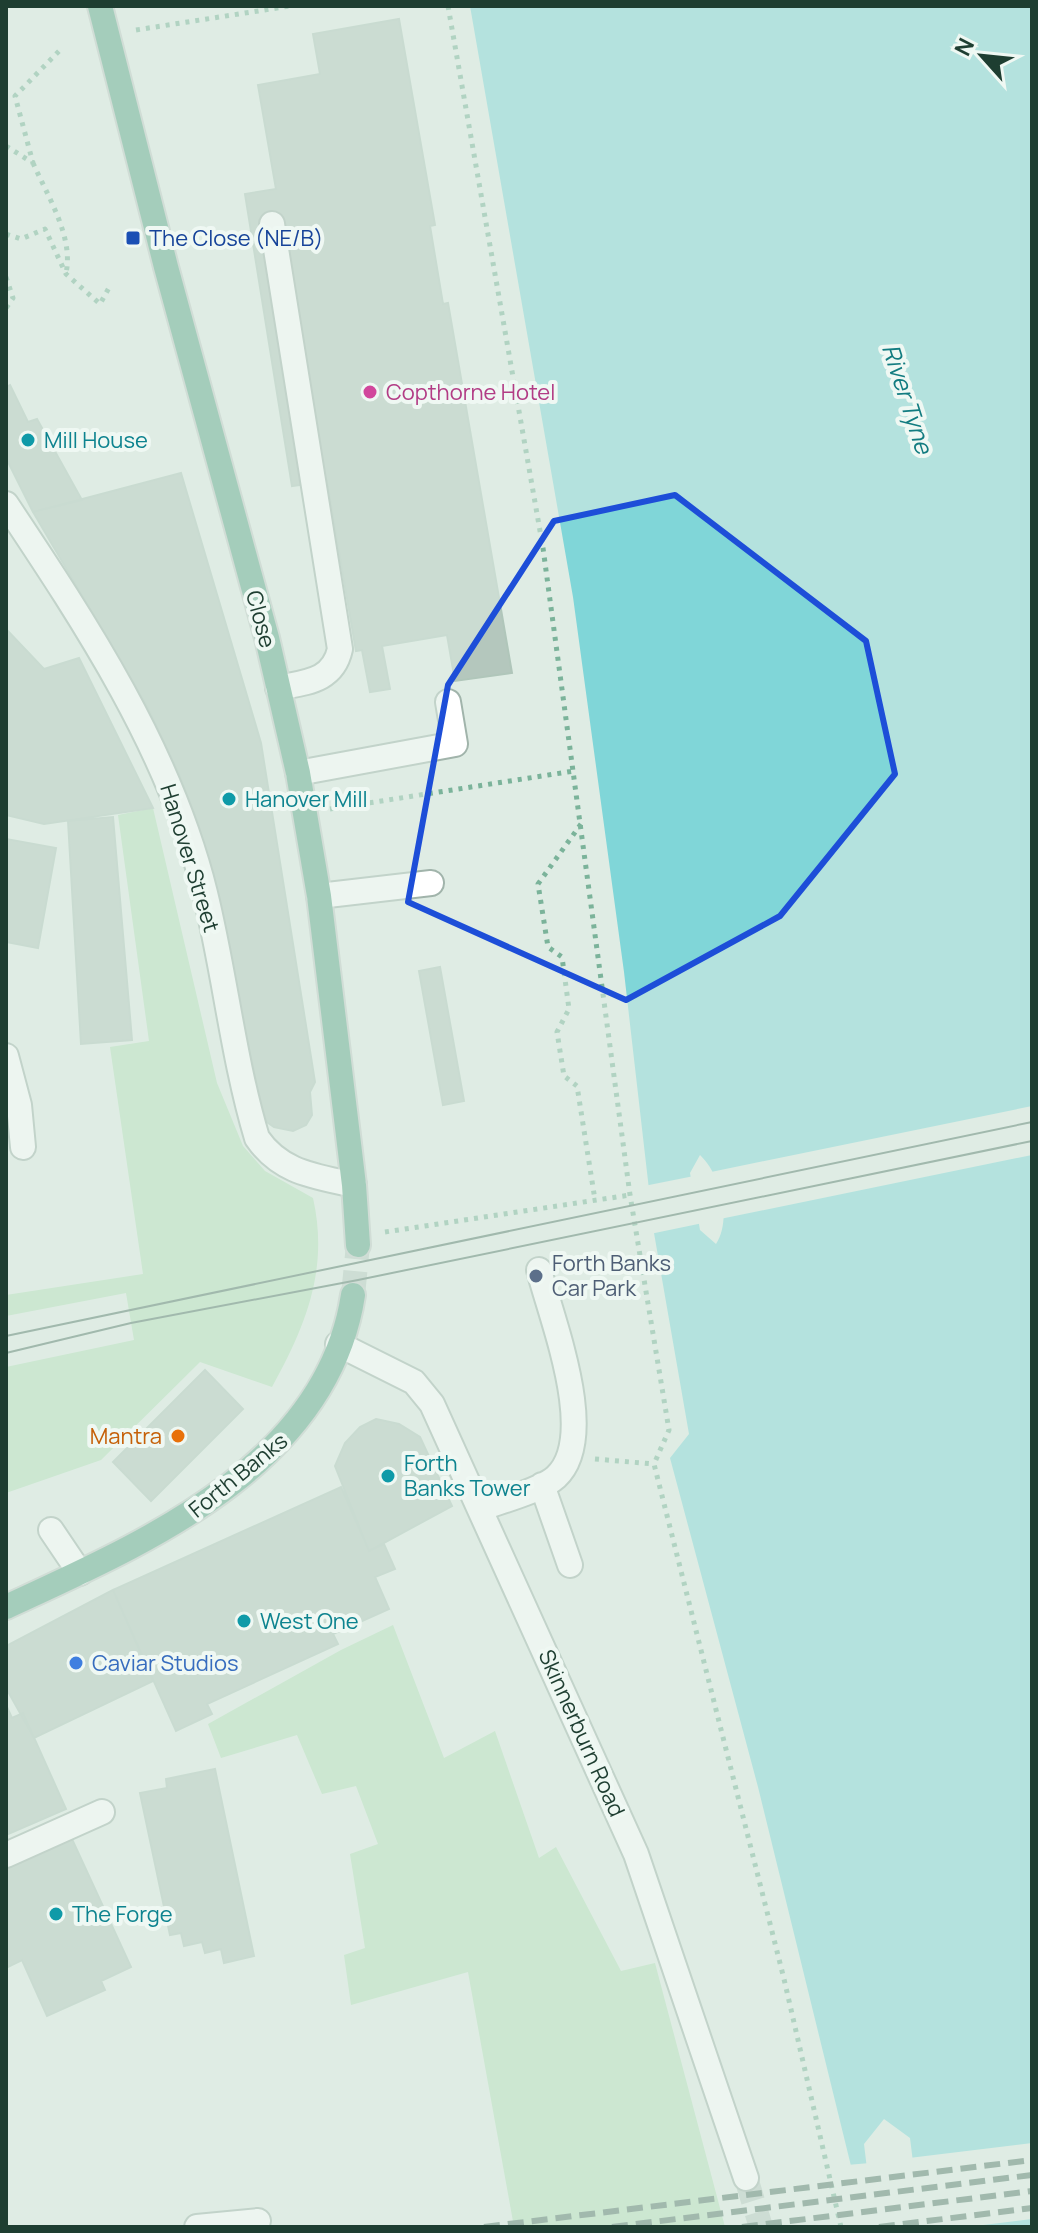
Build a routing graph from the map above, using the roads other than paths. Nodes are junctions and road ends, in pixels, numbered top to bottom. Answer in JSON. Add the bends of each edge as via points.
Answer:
{"nodes":[{"id":1,"x":100,"y":6,"type":"edge"},
{"id":2,"x":272,"y":224,"type":"dead end"},
{"id":3,"x":6,"y":504,"type":"edge"},
{"id":4,"x":278,"y":688,"type":"junction"},
{"id":5,"x":448,"y":702,"type":"dead end"},
{"id":6,"x":298,"y":773,"type":"junction"},
{"id":7,"x":431,"y":883,"type":"dead end"},
{"id":8,"x":319,"y":896,"type":"junction"},
{"id":9,"x":6,"y":1056,"type":"edge"},
{"id":10,"x":23,"y":1147,"type":"dead end"},
{"id":11,"x":354,"y":1185,"type":"junction"},
{"id":12,"x":358,"y":1241,"type":"tunnel mouth"},
{"id":13,"x":539,"y":1270,"type":"dead end"},
{"id":14,"x":353,"y":1295,"type":"tunnel mouth"},
{"id":15,"x":338,"y":1344,"type":"junction"},
{"id":16,"x":542,"y":1485,"type":"junction"},
{"id":17,"x":482,"y":1508,"type":"junction"},
{"id":18,"x":51,"y":1530,"type":"dead end"},
{"id":19,"x":570,"y":1565,"type":"dead end"},
{"id":20,"x":80,"y":1573,"type":"junction"},
{"id":21,"x":6,"y":1607,"type":"edge"},
{"id":22,"x":102,"y":1812,"type":"dead end"},
{"id":23,"x":6,"y":1855,"type":"edge"},
{"id":24,"x":746,"y":2178,"type":"tunnel mouth"},
{"id":25,"x":258,"y":2221,"type":"dead end"},
{"id":26,"x":197,"y":2227,"type":"edge"}],
"edges":[{"from":1,"to":4,"type":"main road","name":"Close"},
{"from":2,"to":4,"type":"street","via":[[340,649],[337,665],[319,680]]},
{"from":3,"to":11,"type":"street","name":"Hanover Street","via":[[134,711],[174,796],[205,891],[257,1138],[269,1155],[294,1171]]},
{"from":4,"to":6,"type":"main road","name":"Close"},
{"from":5,"to":6,"type":"street","via":[[455,744]]},
{"from":6,"to":8,"type":"main road","name":"Close"},
{"from":7,"to":8,"type":"street"},
{"from":8,"to":11,"type":"main road","name":"Close"},
{"from":9,"to":10,"type":"street"},
{"from":11,"to":12,"type":"main road","name":"Close"},
{"from":13,"to":16,"type":"street","via":[[576,1411],[567,1463]]},
{"from":14,"to":15,"type":"main road","name":"Forth Banks"},
{"from":15,"to":17,"type":"street","name":"Skinnerburn Road","via":[[414,1382],[432,1404]]},
{"from":15,"to":20,"type":"main road","name":"Forth Banks","via":[[292,1431],[190,1516]]},
{"from":16,"to":17,"type":"street"},
{"from":16,"to":19,"type":"street"},
{"from":17,"to":24,"type":"street","name":"Skinnerburn Road","via":[[636,1854]]},
{"from":18,"to":20,"type":"street"},
{"from":20,"to":21,"type":"main road","name":"Forth Banks"},
{"from":22,"to":23,"type":"street"},
{"from":25,"to":26,"type":"street"}]}
